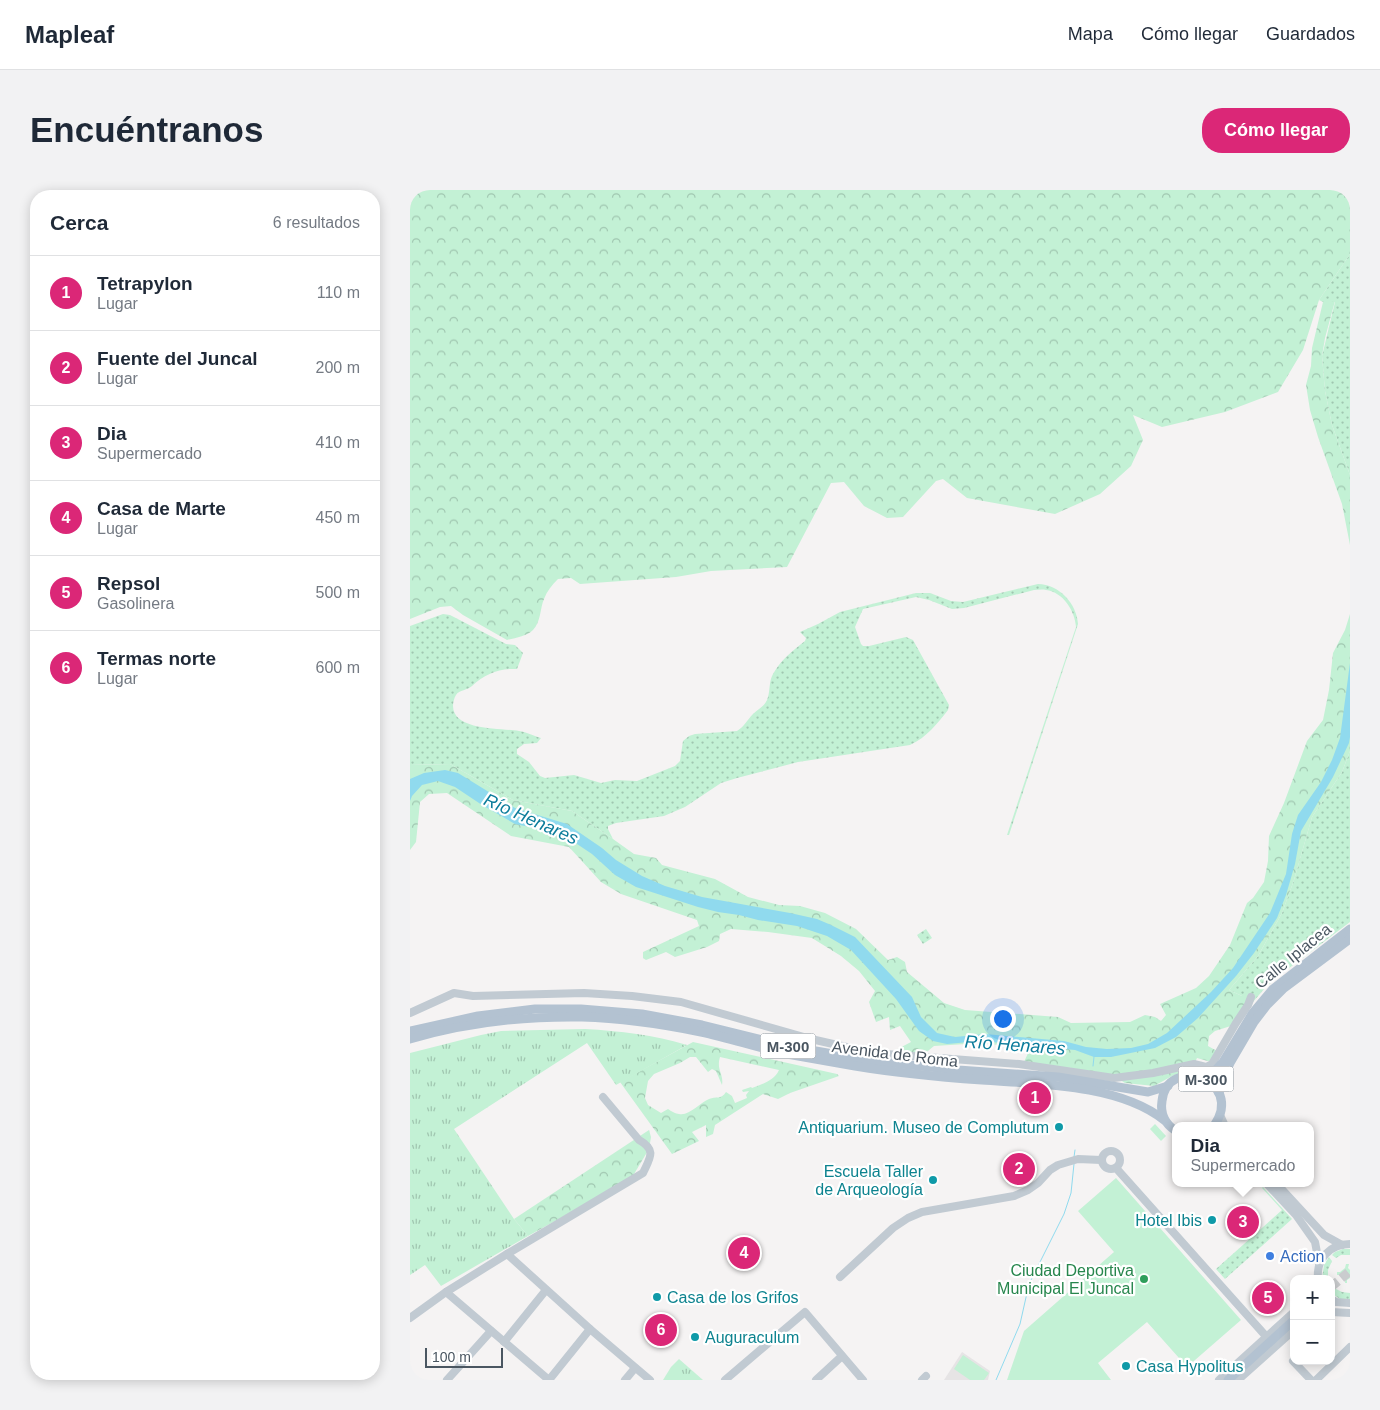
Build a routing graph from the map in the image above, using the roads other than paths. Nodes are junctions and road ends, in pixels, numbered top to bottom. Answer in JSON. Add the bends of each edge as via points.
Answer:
{"nodes":[{"id":1,"x":1350,"y":929,"type":"edge"},
{"id":2,"x":1350,"y":938,"type":"edge"},
{"id":3,"x":1251,"y":997,"type":"dead end"},
{"id":4,"x":410,"y":1013,"type":"edge"},
{"id":5,"x":410,"y":1031,"type":"edge"},
{"id":6,"x":410,"y":1039,"type":"edge"},
{"id":7,"x":1204,"y":1078,"type":"junction"},
{"id":8,"x":1168,"y":1086,"type":"junction"},
{"id":9,"x":1219,"y":1093,"type":"junction"},
{"id":10,"x":603,"y":1098,"type":"dead end"},
{"id":11,"x":1220,"y":1115,"type":"junction"},
{"id":12,"x":1164,"y":1120,"type":"junction"},
{"id":13,"x":1216,"y":1122,"type":"edge"},
{"id":14,"x":1223,"y":1122,"type":"edge"},
{"id":15,"x":1172,"y":1128,"type":"edge"},
{"id":16,"x":1101,"y":1160,"type":"junction"},
{"id":17,"x":1116,"y":1168,"type":"junction"},
{"id":18,"x":1270,"y":1187,"type":"edge"},
{"id":19,"x":1280,"y":1187,"type":"edge"},
{"id":20,"x":1346,"y":1244,"type":"edge"},
{"id":21,"x":507,"y":1254,"type":"junction"},
{"id":22,"x":1319,"y":1263,"type":"junction"},
{"id":23,"x":1318,"y":1275,"type":"edge"},
{"id":24,"x":840,"y":1277,"type":"dead end"},
{"id":25,"x":546,"y":1290,"type":"junction"},
{"id":26,"x":446,"y":1292,"type":"junction"},
{"id":27,"x":1335,"y":1302,"type":"edge"},
{"id":28,"x":1350,"y":1304,"type":"edge"},
{"id":29,"x":1335,"y":1312,"type":"edge"},
{"id":30,"x":1350,"y":1314,"type":"edge"},
{"id":31,"x":1290,"y":1316,"type":"edge"},
{"id":32,"x":410,"y":1318,"type":"edge"},
{"id":33,"x":1290,"y":1324,"type":"edge"},
{"id":34,"x":590,"y":1329,"type":"junction"},
{"id":35,"x":491,"y":1331,"type":"junction"},
{"id":36,"x":1290,"y":1334,"type":"edge"},
{"id":37,"x":1266,"y":1338,"type":"junction"},
{"id":38,"x":504,"y":1342,"type":"junction"},
{"id":39,"x":1350,"y":1347,"type":"edge"},
{"id":40,"x":842,"y":1356,"type":"junction"},
{"id":41,"x":1297,"y":1365,"type":"edge"},
{"id":42,"x":635,"y":1368,"type":"junction"},
{"id":43,"x":735,"y":1377,"type":"edge"},
{"id":44,"x":447,"y":1380,"type":"edge"},
{"id":45,"x":549,"y":1380,"type":"edge"},
{"id":46,"x":625,"y":1380,"type":"edge"},
{"id":47,"x":650,"y":1380,"type":"edge"},
{"id":48,"x":725,"y":1380,"type":"edge"},
{"id":49,"x":816,"y":1380,"type":"edge"},
{"id":50,"x":863,"y":1380,"type":"edge"},
{"id":51,"x":1219,"y":1380,"type":"edge"},
{"id":52,"x":1228,"y":1380,"type":"edge"},
{"id":53,"x":1238,"y":1380,"type":"edge"},
{"id":54,"x":1311,"y":1380,"type":"edge"},
{"id":55,"x":1316,"y":1380,"type":"edge"}],
"edges":[{"from":1,"to":7,"type":"main road","name":"Calle Iplacea","via":[[1273,989],[1252,1014],[1223,1062]]},
{"from":2,"to":9,"type":"main road","name":"Calle Iplacea","via":[[1267,1005],[1230,1063]]},
{"from":3,"to":4,"type":"street","via":[[1212,1064],[1206,1067],[1194,1064],[1114,1078],[1019,1064],[873,1053],[681,1002],[632,996],[473,996],[454,993]]},
{"from":5,"to":8,"type":"main road","name":"Avenida de Roma","number":"M-300","via":[[478,1016],[535,1009],[582,1008],[642,1014],[873,1061],[1058,1077],[1148,1092]]},
{"from":6,"to":12,"type":"main road","name":"Avenida de Roma","number":"M-300","via":[[480,1024],[535,1018],[639,1021],[872,1069],[1082,1089],[1123,1098],[1144,1106]]},
{"from":7,"to":8,"type":"main road","number":"M-300","via":[[1185,1076]]},
{"from":7,"to":9,"type":"main road","number":"M-300"},
{"from":8,"to":12,"type":"main road","number":"M-300","via":[[1162,1096]]},
{"from":9,"to":11,"type":"main road","number":"M-300"},
{"from":10,"to":21,"type":"street","via":[[650,1150],[649,1162],[643,1173]]},
{"from":11,"to":13,"type":"main road","number":"M-300"},
{"from":11,"to":14,"type":"street","number":"M-300"},
{"from":12,"to":15,"type":"main road","number":"M-300"},
{"from":16,"to":17,"type":"street","via":[[1107,1168]]},
{"from":16,"to":17,"type":"street","via":[[1106,1152],[1115,1151],[1121,1159]]},
{"from":16,"to":24,"type":"street","via":[[1075,1160],[1058,1165],[1033,1187],[1014,1196],[922,1212],[908,1218]]},
{"from":17,"to":37,"type":"street"},
{"from":18,"to":22,"type":"street","via":[[1315,1242]]},
{"from":19,"to":20,"type":"street","via":[[1324,1235]]},
{"from":20,"to":22,"type":"street","via":[[1332,1248]]},
{"from":21,"to":25,"type":"street"},
{"from":21,"to":26,"type":"street"},
{"from":22,"to":23,"type":"street"},
{"from":25,"to":34,"type":"street"},
{"from":25,"to":38,"type":"street"},
{"from":26,"to":32,"type":"street"},
{"from":26,"to":35,"type":"street"},
{"from":27,"to":28,"type":"street"},
{"from":29,"to":30,"type":"street"},
{"from":31,"to":37,"type":"street"},
{"from":33,"to":52,"type":"main road"},
{"from":34,"to":42,"type":"street"},
{"from":34,"to":45,"type":"street"},
{"from":35,"to":38,"type":"street"},
{"from":35,"to":44,"type":"street"},
{"from":36,"to":53,"type":"street"},
{"from":37,"to":51,"type":"street"},
{"from":38,"to":45,"type":"street"},
{"from":39,"to":55,"type":"street"},
{"from":40,"to":43,"type":"street","via":[[805,1312]]},
{"from":40,"to":49,"type":"street"},
{"from":40,"to":50,"type":"street"},
{"from":41,"to":54,"type":"street"},
{"from":42,"to":46,"type":"street"},
{"from":42,"to":47,"type":"street"},
{"from":43,"to":48,"type":"street"}]}
